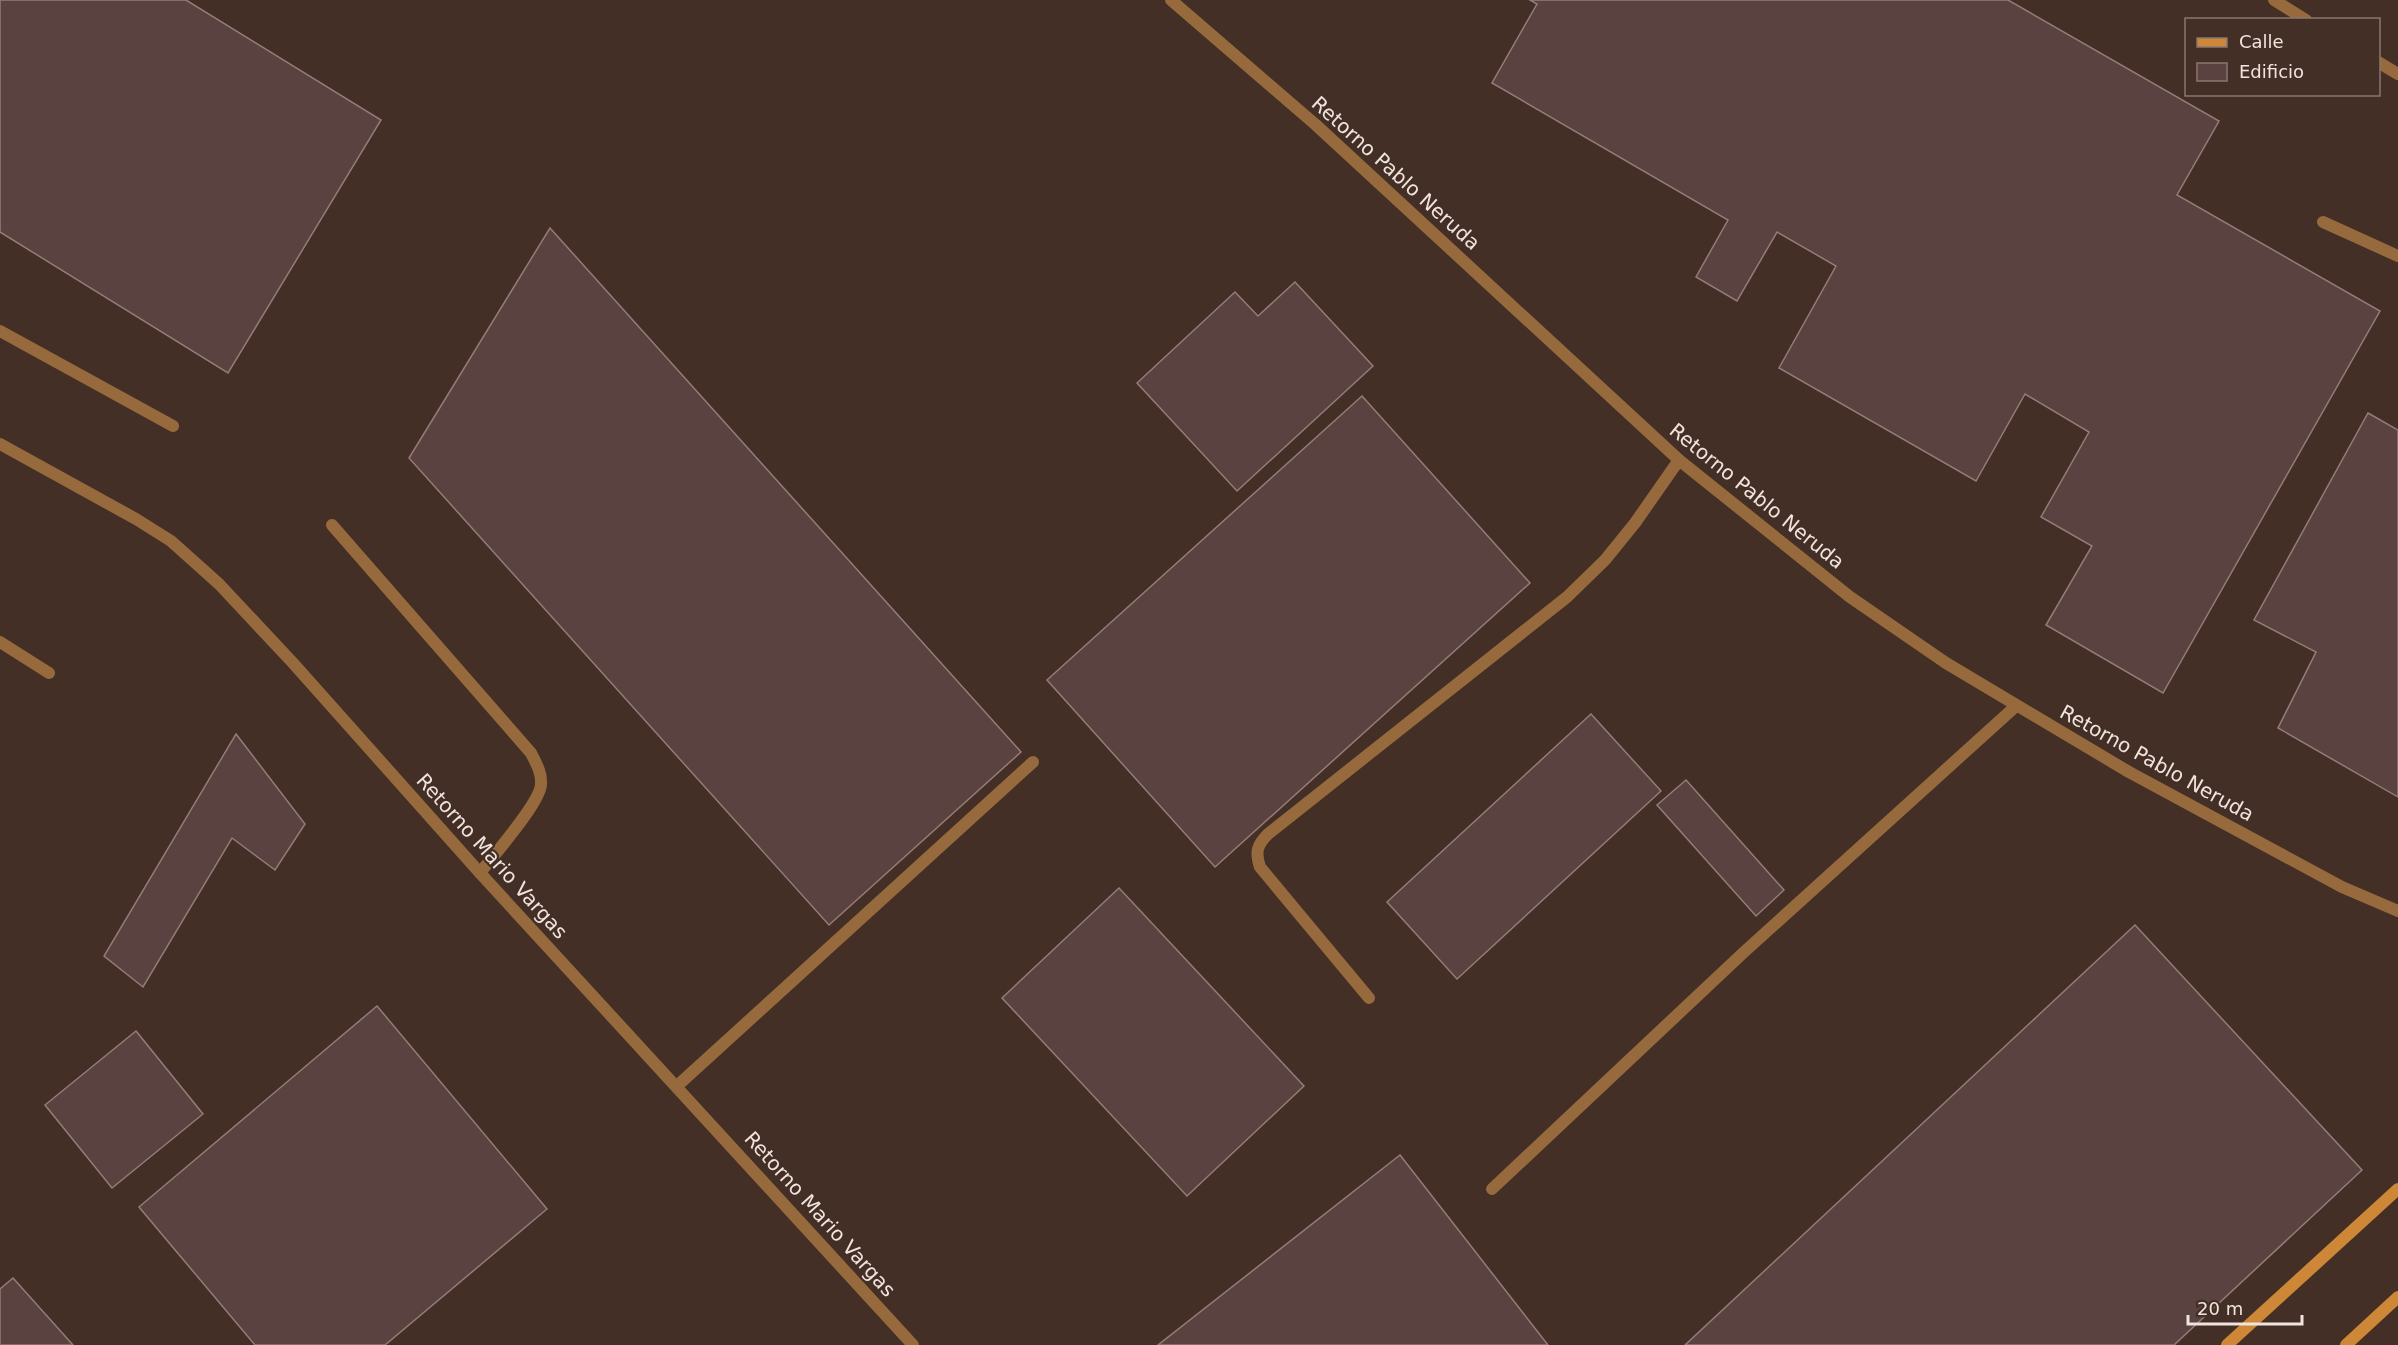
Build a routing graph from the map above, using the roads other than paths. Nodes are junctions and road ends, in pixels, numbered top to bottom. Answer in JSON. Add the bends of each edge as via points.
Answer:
{"nodes":[{"id":1,"x":1171,"y":0,"type":"edge"},
{"id":2,"x":2274,"y":0,"type":"edge"},
{"id":3,"x":2304,"y":18,"type":"edge"},
{"id":4,"x":2380,"y":63,"type":"edge"},
{"id":5,"x":2398,"y":74,"type":"edge"},
{"id":6,"x":2323,"y":222,"type":"dead end"},
{"id":7,"x":2398,"y":256,"type":"edge"},
{"id":8,"x":0,"y":331,"type":"edge"},
{"id":9,"x":173,"y":426,"type":"dead end"},
{"id":10,"x":0,"y":444,"type":"edge"},
{"id":11,"x":1679,"y":460,"type":"junction"},
{"id":12,"x":332,"y":525,"type":"dead end"},
{"id":13,"x":0,"y":642,"type":"edge"},
{"id":14,"x":49,"y":673,"type":"dead end"},
{"id":15,"x":2016,"y":705,"type":"junction"},
{"id":16,"x":1033,"y":762,"type":"dead end"},
{"id":17,"x":480,"y":873,"type":"junction"},
{"id":18,"x":2398,"y":911,"type":"edge"},
{"id":19,"x":1369,"y":998,"type":"dead end"},
{"id":20,"x":677,"y":1086,"type":"junction"},
{"id":21,"x":1492,"y":1189,"type":"dead end"},
{"id":22,"x":2398,"y":1189,"type":"edge"},
{"id":23,"x":2398,"y":1297,"type":"edge"},
{"id":24,"x":913,"y":1345,"type":"edge"},
{"id":25,"x":2228,"y":1345,"type":"edge"},
{"id":26,"x":2346,"y":1345,"type":"edge"}],
"edges":[{"from":1,"to":11,"type":"lane","name":"Retorno Pablo Neruda","via":[[1316,125]]},
{"from":2,"to":3,"type":"lane"},
{"from":4,"to":5,"type":"lane"},
{"from":6,"to":7,"type":"lane"},
{"from":8,"to":9,"type":"lane"},
{"from":10,"to":17,"type":"lane","name":"Retorno Mario Vargas","via":[[145,525],[219,584]]},
{"from":11,"to":15,"type":"lane","name":"Retorno Pablo Neruda","via":[[1850,597]]},
{"from":11,"to":19,"type":"lane","via":[[1620,542],[1567,597],[1258,844],[1260,867]]},
{"from":12,"to":17,"type":"lane","via":[[531,753],[540,772],[542,786],[536,800]]},
{"from":13,"to":14,"type":"lane"},
{"from":15,"to":18,"type":"lane","name":"Retorno Pablo Neruda","via":[[2128,772],[2311,871]]},
{"from":15,"to":21,"type":"lane","via":[[1743,953]]},
{"from":16,"to":20,"type":"lane"},
{"from":17,"to":20,"type":"lane","name":"Retorno Mario Vargas"},
{"from":20,"to":24,"type":"lane","name":"Retorno Mario Vargas"},
{"from":22,"to":25,"type":"street"},
{"from":23,"to":26,"type":"street"}]}
